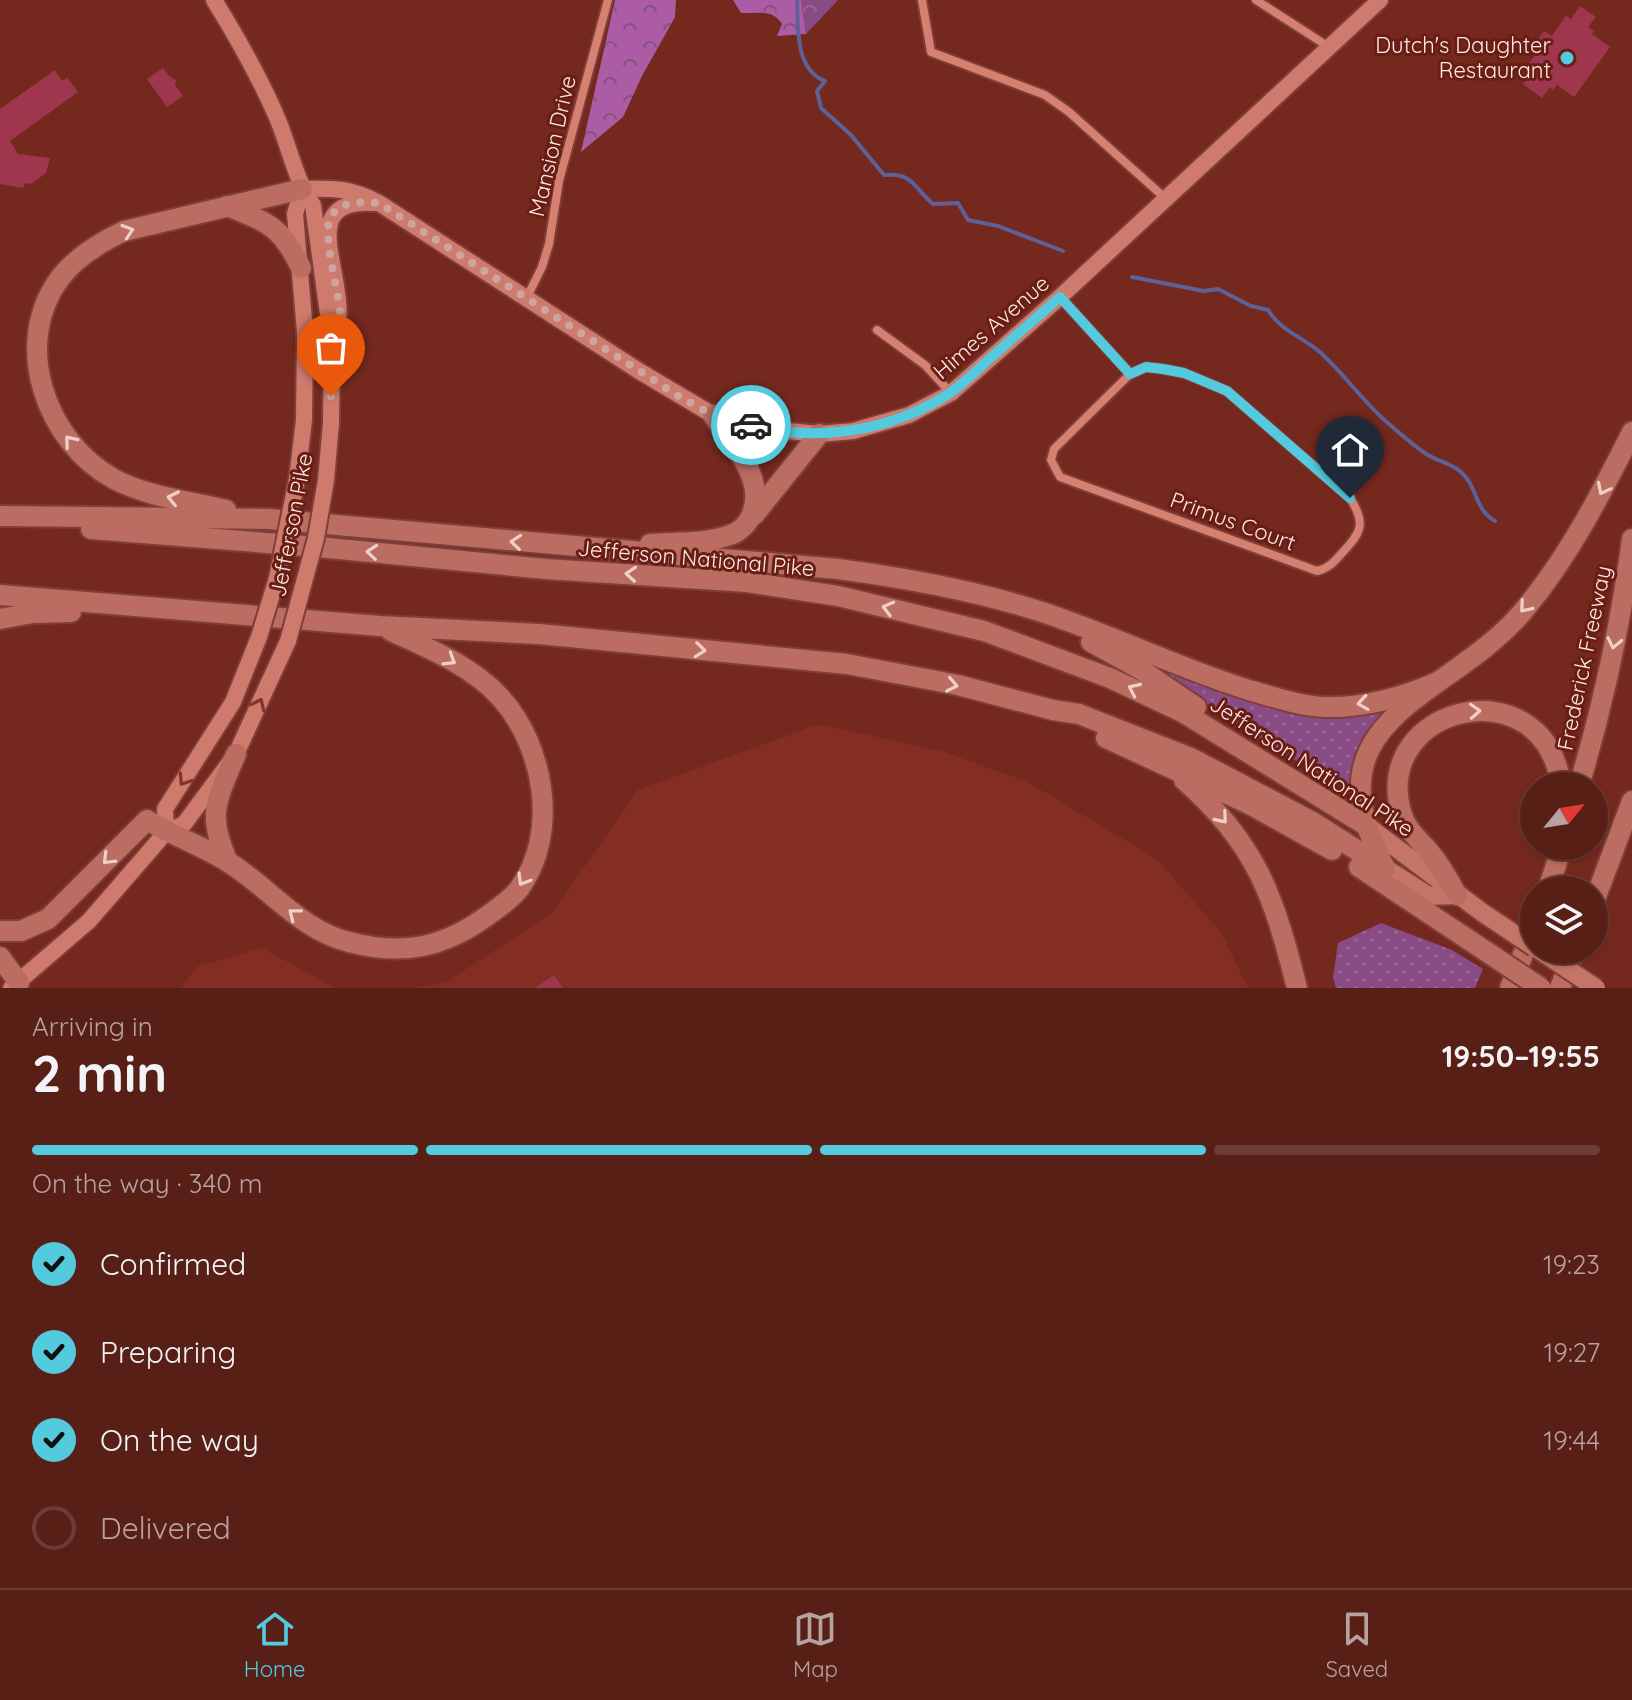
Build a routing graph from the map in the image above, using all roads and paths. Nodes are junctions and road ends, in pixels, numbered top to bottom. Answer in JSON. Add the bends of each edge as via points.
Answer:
{"nodes":[{"id":1,"x":214,"y":0,"type":"edge"},
{"id":2,"x":608,"y":0,"type":"edge"},
{"id":3,"x":922,"y":0,"type":"edge"},
{"id":4,"x":1256,"y":0,"type":"edge"},
{"id":5,"x":1380,"y":0,"type":"edge"},
{"id":6,"x":1329,"y":47,"type":"junction"},
{"id":7,"x":302,"y":189,"type":"junction"},
{"id":8,"x":1165,"y":198,"type":"junction"},
{"id":9,"x":379,"y":203,"type":"junction"},
{"id":10,"x":227,"y":206,"type":"junction"},
{"id":11,"x":301,"y":268,"type":"junction"},
{"id":12,"x":1060,"y":297,"type":"junction"},
{"id":13,"x":526,"y":299,"type":"junction"},
{"id":14,"x":877,"y":330,"type":"dead end"},
{"id":15,"x":332,"y":343,"type":"junction"},
{"id":16,"x":1130,"y":374,"type":"junction"},
{"id":17,"x":951,"y":393,"type":"junction"},
{"id":18,"x":713,"y":415,"type":"junction"},
{"id":19,"x":1632,"y":432,"type":"edge"},
{"id":20,"x":819,"y":434,"type":"junction"},
{"id":21,"x":0,"y":519,"type":"edge"},
{"id":22,"x":269,"y":519,"type":"junction"},
{"id":23,"x":749,"y":522,"type":"junction"},
{"id":24,"x":1632,"y":539,"type":"edge"},
{"id":25,"x":594,"y":549,"type":"junction"},
{"id":26,"x":0,"y":595,"type":"edge"},
{"id":27,"x":164,"y":609,"type":"junction"},
{"id":28,"x":1040,"y":611,"type":"junction"},
{"id":29,"x":0,"y":619,"type":"edge"},
{"id":30,"x":380,"y":626,"type":"junction"},
{"id":31,"x":1437,"y":682,"type":"junction"},
{"id":32,"x":1053,"y":710,"type":"junction"},
{"id":33,"x":236,"y":754,"type":"junction"},
{"id":34,"x":1166,"y":764,"type":"junction"},
{"id":35,"x":1276,"y":768,"type":"junction"},
{"id":36,"x":1557,"y":772,"type":"edge"},
{"id":37,"x":1583,"y":772,"type":"edge"},
{"id":38,"x":1632,"y":801,"type":"edge"},
{"id":39,"x":1367,"y":826,"type":"junction"},
{"id":40,"x":166,"y":832,"type":"junction"},
{"id":41,"x":228,"y":862,"type":"junction"},
{"id":42,"x":1385,"y":868,"type":"junction"},
{"id":43,"x":1604,"y":876,"type":"edge"},
{"id":44,"x":1457,"y":895,"type":"junction"},
{"id":45,"x":0,"y":931,"type":"edge"},
{"id":46,"x":1520,"y":938,"type":"edge"},
{"id":47,"x":0,"y":957,"type":"edge"},
{"id":48,"x":1520,"y":962,"type":"edge"},
{"id":49,"x":1560,"y":964,"type":"edge"},
{"id":50,"x":1569,"y":964,"type":"edge"},
{"id":51,"x":17,"y":986,"type":"edge"},
{"id":52,"x":1297,"y":988,"type":"edge"},
{"id":53,"x":1510,"y":988,"type":"edge"},
{"id":54,"x":1541,"y":988,"type":"edge"},
{"id":55,"x":1560,"y":988,"type":"edge"},
{"id":56,"x":1596,"y":988,"type":"edge"}],
"edges":[{"from":1,"to":7,"type":"main road","name":"Jefferson Pike","via":[[262,83]]},
{"from":2,"to":13,"type":"street","name":"Mansion Drive","via":[[559,181],[549,244]]},
{"from":3,"to":8,"type":"street","via":[[931,52],[1045,95]]},
{"from":4,"to":6,"type":"street"},
{"from":5,"to":6,"type":"main road","name":"Himes Avenue"},
{"from":6,"to":8,"type":"main road","name":"Himes Avenue"},
{"from":7,"to":9,"type":"main road","name":"Himes Avenue","via":[[356,191]]},
{"from":7,"to":10,"type":"highway"},
{"from":7,"to":11,"type":"main road","name":"Jefferson Pike","via":[[295,214]]},
{"from":7,"to":15,"type":"main road","name":"Jefferson Pike","via":[[313,205]]},
{"from":8,"to":12,"type":"main road","name":"Himes Avenue"},
{"from":9,"to":13,"type":"main road","name":"Himes Avenue"},
{"from":9,"to":15,"type":"main road","via":[[346,204],[331,216],[328,240],[341,319]]},
{"from":10,"to":11,"type":"highway","via":[[281,233]]},
{"from":22,"to":10,"type":"highway","one_way":true,"via":[[146,492],[86,459],[65,438],[49,408],[36,351],[39,324],[60,278],[101,242],[124,231]]},
{"from":11,"to":40,"type":"main road","name":"Jefferson Pike","one_way":true,"bridge":true,"via":[[304,420],[277,578],[233,702],[165,809]]},
{"from":12,"to":16,"type":"street"},
{"from":12,"to":17,"type":"main road","name":"Himes Avenue"},
{"from":13,"to":18,"type":"main road","name":"Himes Avenue"},
{"from":14,"to":17,"type":"street","via":[[925,365]]},
{"from":33,"to":15,"type":"main road","name":"Jefferson Pike","one_way":true,"bridge":true,"via":[[288,641],[316,538],[331,423]]},
{"from":16,"to":16,"type":"street","name":"Primus Court","via":[[1146,367],[1173,371],[1227,391],[1350,498],[1359,513],[1356,538],[1328,568],[1317,571],[1060,477],[1051,460],[1054,449]]},
{"from":17,"to":20,"type":"main road","name":"Himes Avenue","via":[[909,415],[853,431]]},
{"from":18,"to":20,"type":"main road","name":"Himes Avenue","via":[[767,429]]},
{"from":18,"to":23,"type":"highway","via":[[755,484]]},
{"from":19,"to":31,"type":"highway","one_way":true,"via":[[1591,514],[1524,611]]},
{"from":20,"to":23,"type":"highway"},
{"from":21,"to":22,"type":"highway"},
{"from":35,"to":21,"type":"highway","name":"Jefferson National Pike","one_way":true,"via":[[1184,713],[1110,678],[984,631],[838,596],[747,582]]},
{"from":25,"to":22,"type":"highway","one_way":true},
{"from":23,"to":25,"type":"highway","via":[[733,535],[714,539]]},
{"from":24,"to":37,"type":"highway","name":"Frederick Freeway","one_way":true,"via":[[1626,590]]},
{"from":25,"to":28,"type":"highway","via":[[914,579]]},
{"from":26,"to":27,"type":"highway"},
{"from":27,"to":29,"type":"highway"},
{"from":27,"to":30,"type":"highway"},
{"from":31,"to":28,"type":"highway","one_way":true,"via":[[1360,704],[1325,707],[1281,700]]},
{"from":28,"to":35,"type":"highway","via":[[1140,669]]},
{"from":30,"to":32,"type":"highway","one_way":true,"via":[[539,634],[847,664]]},
{"from":30,"to":41,"type":"highway","one_way":true,"via":[[442,655],[479,680],[499,696],[519,724],[534,753],[541,804],[534,861],[519,890],[446,941],[424,947],[373,947],[345,942],[310,926]]},
{"from":31,"to":39,"type":"highway","via":[[1390,719],[1365,757],[1360,789]]},
{"from":32,"to":34,"type":"highway"},
{"from":32,"to":42,"type":"highway","via":[[1079,714],[1191,758],[1311,821]]},
{"from":33,"to":40,"type":"main road","name":"Jefferson Pike","via":[[184,824]]},
{"from":33,"to":41,"type":"highway","via":[[214,814]]},
{"from":34,"to":52,"type":"highway","one_way":true,"via":[[1212,805],[1254,861],[1273,900]]},
{"from":34,"to":54,"type":"highway","bridge":true,"via":[[1317,841]]},
{"from":35,"to":39,"type":"highway","name":"Jefferson National Pike"},
{"from":44,"to":36,"type":"highway","one_way":true,"via":[[1407,827],[1401,809],[1402,765],[1420,735],[1448,715],[1500,712],[1543,740]]},
{"from":38,"to":43,"type":"highway"},
{"from":39,"to":42,"type":"highway"},
{"from":39,"to":44,"type":"main road","name":"Jefferson National Pike"},
{"from":40,"to":41,"type":"highway"},
{"from":40,"to":45,"type":"highway","one_way":true,"via":[[147,820],[48,919],[21,931]]},
{"from":40,"to":51,"type":"main road","name":"Jefferson Pike","via":[[89,921]]},
{"from":42,"to":44,"type":"main road","via":[[1429,896]]},
{"from":44,"to":46,"type":"main road","name":"Jefferson National Pike","bridge":true},
{"from":47,"to":51,"type":"highway"},
{"from":48,"to":53,"type":"highway"},
{"from":49,"to":56,"type":"main road","bridge":true},
{"from":50,"to":55,"type":"highway"}]}
